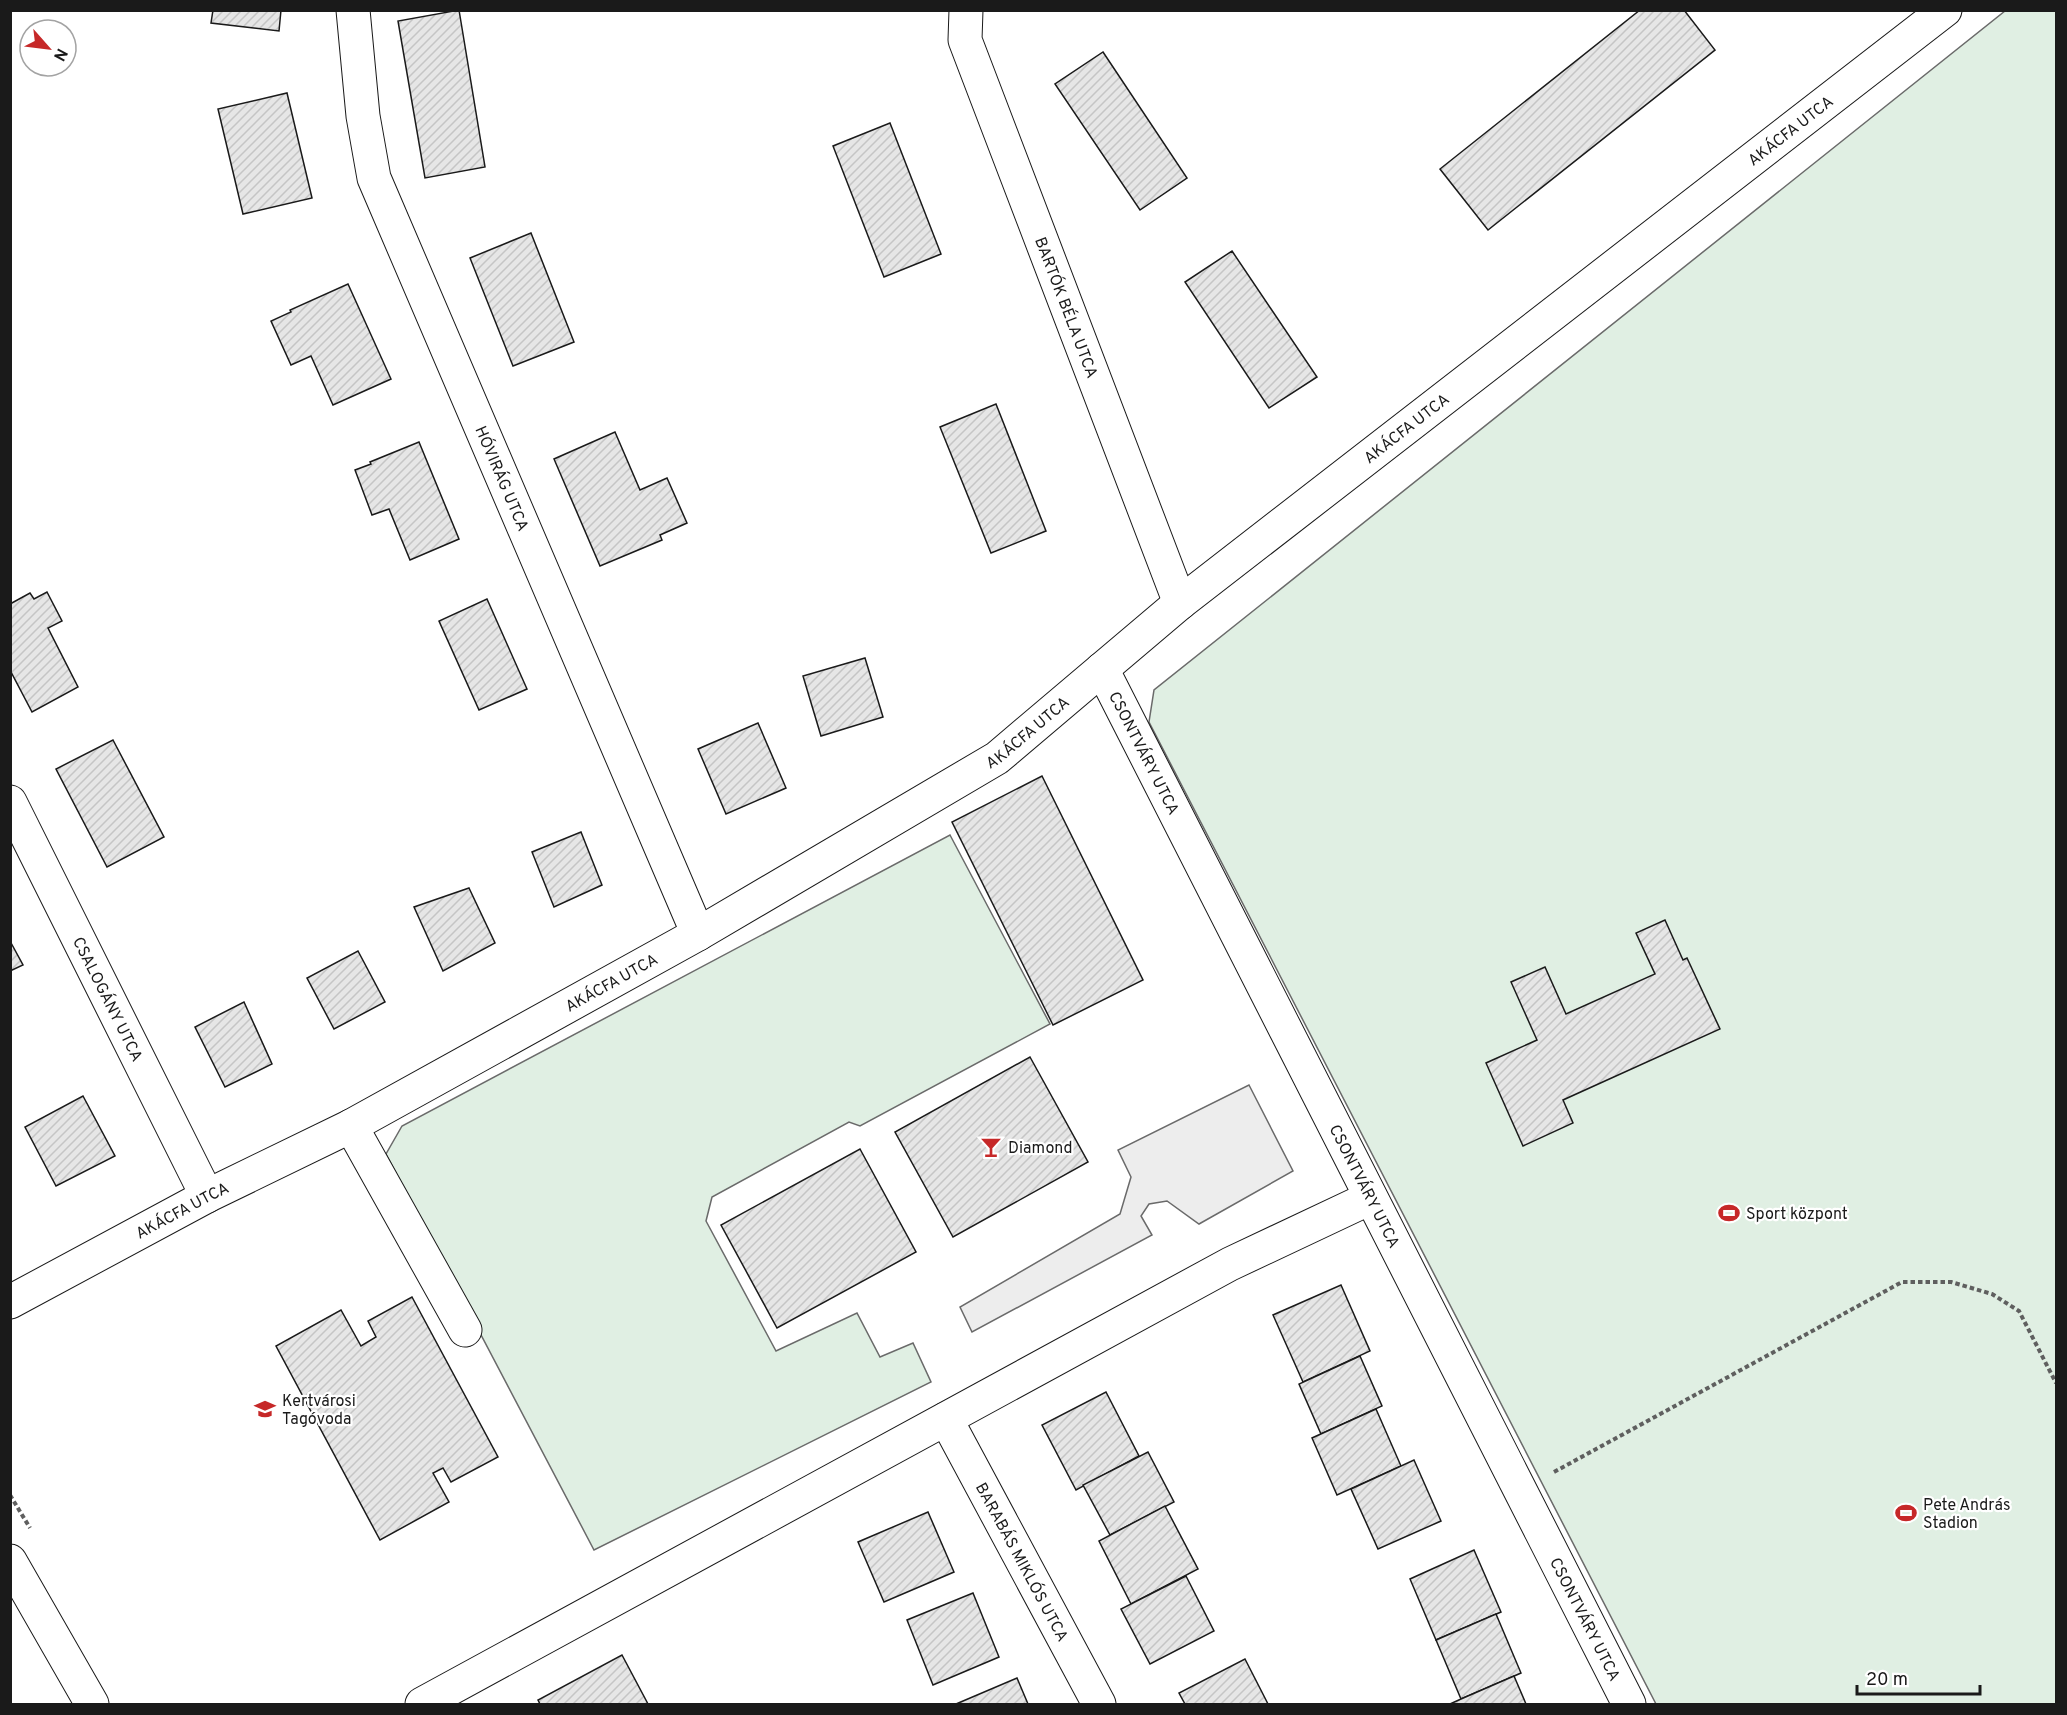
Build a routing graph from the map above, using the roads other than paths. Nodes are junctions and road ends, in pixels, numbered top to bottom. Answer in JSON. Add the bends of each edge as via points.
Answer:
{"nodes":[{"id":1,"x":353,"y":10,"type":"edge"},
{"id":2,"x":966,"y":10,"type":"edge"},
{"id":3,"x":1945,"y":10,"type":"edge"},
{"id":4,"x":1180,"y":603,"type":"junction"},
{"id":5,"x":1102,"y":669,"type":"junction"},
{"id":6,"x":10,"y":802,"type":"edge"},
{"id":7,"x":698,"y":934,"type":"junction"},
{"id":8,"x":351,"y":1126,"type":"junction"},
{"id":9,"x":207,"y":1196,"type":"junction"},
{"id":10,"x":1370,"y":1198,"type":"junction"},
{"id":11,"x":10,"y":1302,"type":"edge"},
{"id":12,"x":465,"y":1330,"type":"dead end"},
{"id":13,"x":946,"y":1419,"type":"junction"},
{"id":14,"x":14,"y":1577,"type":"edge"},
{"id":15,"x":468,"y":1694,"type":"edge"},
{"id":16,"x":92,"y":1704,"type":"edge"},
{"id":17,"x":422,"y":1704,"type":"edge"},
{"id":18,"x":1099,"y":1704,"type":"edge"},
{"id":19,"x":1629,"y":1704,"type":"edge"}],
"edges":[{"from":1,"to":7,"type":"street","name":"HÓVIRÁG UTCA","via":[[363,116],[374,178]]},
{"from":2,"to":4,"type":"street","name":"BARTÓK BÉLA UTCA","via":[[964,40]]},
{"from":3,"to":4,"type":"street","name":"AKÁCFA UTCA"},
{"from":4,"to":5,"type":"street","name":"AKÁCFA UTCA"},
{"from":5,"to":7,"type":"street","name":"AKÁCFA UTCA","via":[[997,758]]},
{"from":5,"to":10,"type":"street","name":"CSONTVÁRY UTCA"},
{"from":6,"to":9,"type":"street","name":"CSALOGÁNY UTCA"},
{"from":7,"to":8,"type":"street","name":"AKÁCFA UTCA"},
{"from":8,"to":9,"type":"street","name":"AKÁCFA UTCA"},
{"from":8,"to":12,"type":"street"},
{"from":9,"to":11,"type":"street","name":"AKÁCFA UTCA"},
{"from":10,"to":13,"type":"street","via":[[1230,1264]]},
{"from":10,"to":19,"type":"street","name":"CSONTVÁRY UTCA"},
{"from":13,"to":15,"type":"street"},
{"from":13,"to":18,"type":"street","name":"BARABÁS MIKLÓS UTCA"},
{"from":14,"to":16,"type":"street"},
{"from":15,"to":17,"type":"street"}]}
